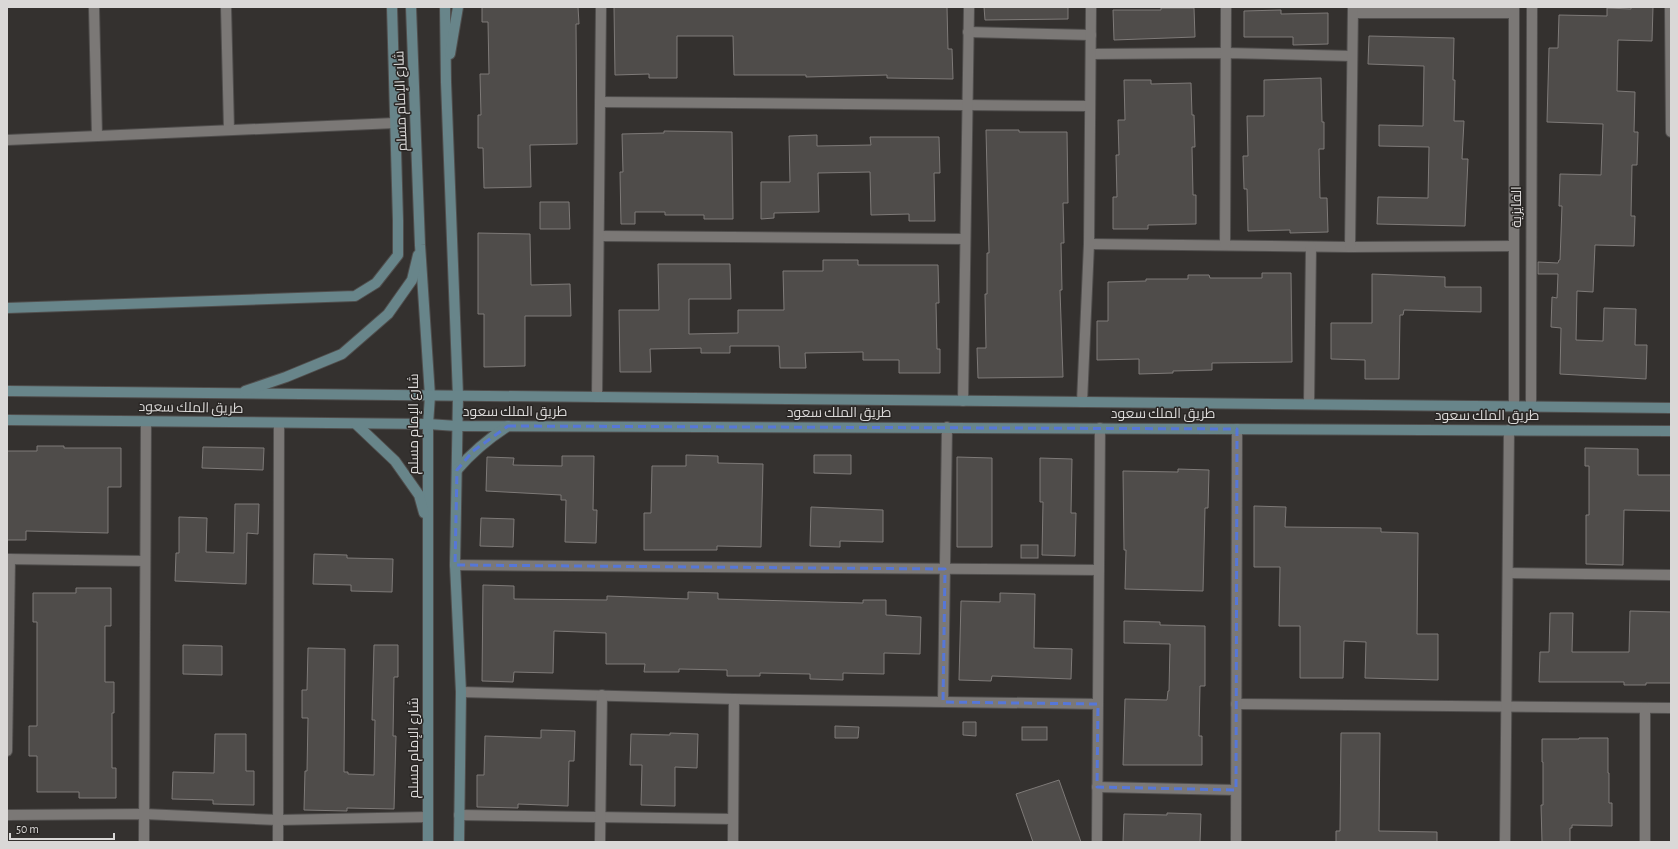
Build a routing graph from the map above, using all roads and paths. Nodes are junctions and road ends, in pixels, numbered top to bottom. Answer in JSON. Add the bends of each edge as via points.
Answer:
{"nodes":[{"id":1,"x":94,"y":7,"type":"edge"},
{"id":2,"x":226,"y":7,"type":"edge"},
{"id":3,"x":392,"y":7,"type":"edge"},
{"id":4,"x":411,"y":7,"type":"edge"},
{"id":5,"x":445,"y":7,"type":"edge"},
{"id":6,"x":458,"y":7,"type":"edge"},
{"id":7,"x":601,"y":7,"type":"edge"},
{"id":8,"x":969,"y":7,"type":"edge"},
{"id":9,"x":1091,"y":7,"type":"edge"},
{"id":10,"x":1226,"y":7,"type":"edge"},
{"id":11,"x":1532,"y":7,"type":"edge"},
{"id":12,"x":1670,"y":7,"type":"edge"},
{"id":13,"x":1353,"y":10,"type":"edge"},
{"id":14,"x":1514,"y":10,"type":"edge"},
{"id":15,"x":968,"y":32,"type":"junction"},
{"id":16,"x":1091,"y":35,"type":"junction"},
{"id":17,"x":1226,"y":53,"type":"junction"},
{"id":18,"x":1091,"y":54,"type":"junction"},
{"id":19,"x":1352,"y":56,"type":"junction"},
{"id":20,"x":446,"y":82,"type":"junction"},
{"id":21,"x":600,"y":102,"type":"junction"},
{"id":22,"x":967,"y":106,"type":"junction"},
{"id":23,"x":1090,"y":106,"type":"junction"},
{"id":24,"x":1671,"y":117,"type":"edge"},
{"id":25,"x":395,"y":123,"type":"junction"},
{"id":26,"x":229,"y":130,"type":"junction"},
{"id":27,"x":1671,"y":132,"type":"edge"},
{"id":28,"x":97,"y":136,"type":"junction"},
{"id":29,"x":7,"y":140,"type":"edge"},
{"id":30,"x":599,"y":236,"type":"junction"},
{"id":31,"x":965,"y":239,"type":"junction"},
{"id":32,"x":1089,"y":244,"type":"junction"},
{"id":33,"x":420,"y":245,"type":"junction"},
{"id":34,"x":1224,"y":245,"type":"junction"},
{"id":35,"x":1310,"y":246,"type":"junction"},
{"id":36,"x":1514,"y":246,"type":"junction"},
{"id":37,"x":1350,"y":247,"type":"junction"},
{"id":38,"x":7,"y":308,"type":"edge"},
{"id":39,"x":7,"y":391,"type":"edge"},
{"id":40,"x":237,"y":394,"type":"junction"},
{"id":41,"x":430,"y":396,"type":"junction"},
{"id":42,"x":458,"y":396,"type":"junction"},
{"id":43,"x":598,"y":397,"type":"junction"},
{"id":44,"x":963,"y":401,"type":"junction"},
{"id":45,"x":1082,"y":402,"type":"junction"},
{"id":46,"x":1309,"y":404,"type":"junction"},
{"id":47,"x":1514,"y":406,"type":"junction"},
{"id":48,"x":1531,"y":406,"type":"junction"},
{"id":49,"x":1671,"y":408,"type":"edge"},
{"id":50,"x":7,"y":420,"type":"edge"},
{"id":51,"x":146,"y":422,"type":"junction"},
{"id":52,"x":279,"y":423,"type":"junction"},
{"id":53,"x":356,"y":424,"type":"junction"},
{"id":54,"x":428,"y":424,"type":"junction"},
{"id":55,"x":457,"y":426,"type":"junction"},
{"id":56,"x":508,"y":426,"type":"junction"},
{"id":57,"x":947,"y":427,"type":"junction"},
{"id":58,"x":1100,"y":428,"type":"junction"},
{"id":59,"x":1237,"y":429,"type":"junction"},
{"id":60,"x":1510,"y":430,"type":"junction"},
{"id":61,"x":1671,"y":431,"type":"edge"},
{"id":62,"x":457,"y":470,"type":"junction"},
{"id":63,"x":428,"y":524,"type":"junction"},
{"id":64,"x":9,"y":559,"type":"edge"},
{"id":65,"x":145,"y":561,"type":"junction"},
{"id":66,"x":455,"y":564,"type":"junction"},
{"id":67,"x":945,"y":569,"type":"junction"},
{"id":68,"x":1099,"y":570,"type":"junction"},
{"id":69,"x":1508,"y":572,"type":"junction"},
{"id":70,"x":1671,"y":575,"type":"edge"},
{"id":71,"x":8,"y":683,"type":"edge"},
{"id":72,"x":460,"y":692,"type":"junction"},
{"id":73,"x":602,"y":695,"type":"junction"},
{"id":74,"x":734,"y":699,"type":"junction"},
{"id":75,"x":943,"y":702,"type":"junction"},
{"id":76,"x":1098,"y":704,"type":"junction"},
{"id":77,"x":1236,"y":704,"type":"junction"},
{"id":78,"x":1506,"y":707,"type":"junction"},
{"id":79,"x":1645,"y":708,"type":"junction"},
{"id":80,"x":1671,"y":708,"type":"edge"},
{"id":81,"x":7,"y":752,"type":"edge"},
{"id":82,"x":1098,"y":787,"type":"junction"},
{"id":83,"x":1236,"y":790,"type":"junction"},
{"id":84,"x":144,"y":814,"type":"junction"},
{"id":85,"x":7,"y":815,"type":"edge"},
{"id":86,"x":459,"y":815,"type":"junction"},
{"id":87,"x":600,"y":816,"type":"junction"},
{"id":88,"x":428,"y":817,"type":"junction"},
{"id":89,"x":733,"y":819,"type":"junction"},
{"id":90,"x":278,"y":820,"type":"junction"},
{"id":91,"x":144,"y":842,"type":"edge"},
{"id":92,"x":278,"y":842,"type":"edge"},
{"id":93,"x":428,"y":842,"type":"edge"},
{"id":94,"x":459,"y":842,"type":"edge"},
{"id":95,"x":600,"y":842,"type":"edge"},
{"id":96,"x":733,"y":842,"type":"edge"},
{"id":97,"x":1097,"y":842,"type":"edge"},
{"id":98,"x":1236,"y":842,"type":"edge"},
{"id":99,"x":1505,"y":842,"type":"edge"},
{"id":100,"x":1645,"y":842,"type":"edge"}],
"edges":[{"from":1,"to":28,"type":"street"},
{"from":2,"to":26,"type":"street"},
{"from":3,"to":25,"type":"main road"},
{"from":4,"to":33,"type":"main road","name":"شارع الإمام مسلم"},
{"from":5,"to":20,"type":"main road"},
{"from":6,"to":20,"type":"main road"},
{"from":7,"to":21,"type":"street"},
{"from":8,"to":15,"type":"street"},
{"from":9,"to":16,"type":"street"},
{"from":10,"to":17,"type":"street"},
{"from":11,"to":48,"type":"street","name":"الفايزية"},
{"from":12,"to":24,"type":"street"},
{"from":13,"to":14,"type":"street"},
{"from":13,"to":19,"type":"street"},
{"from":14,"to":36,"type":"street","name":"الفايزية"},
{"from":15,"to":16,"type":"street"},
{"from":15,"to":22,"type":"street"},
{"from":16,"to":18,"type":"street"},
{"from":17,"to":18,"type":"street"},
{"from":17,"to":19,"type":"street"},
{"from":17,"to":34,"type":"street"},
{"from":18,"to":23,"type":"street"},
{"from":19,"to":37,"type":"street"},
{"from":20,"to":42,"type":"main road"},
{"from":21,"to":22,"type":"street"},
{"from":21,"to":30,"type":"street"},
{"from":22,"to":23,"type":"street"},
{"from":22,"to":31,"type":"street"},
{"from":23,"to":32,"type":"street"},
{"from":24,"to":27,"type":"street"},
{"from":25,"to":26,"type":"street"},
{"from":25,"to":38,"type":"main road","via":[[398,255],[376,283],[354,296]]},
{"from":26,"to":28,"type":"street"},
{"from":28,"to":29,"type":"street"},
{"from":30,"to":31,"type":"street"},
{"from":30,"to":43,"type":"street"},
{"from":31,"to":44,"type":"street"},
{"from":32,"to":34,"type":"street"},
{"from":32,"to":45,"type":"street"},
{"from":33,"to":40,"type":"main road","via":[[412,280],[388,314],[342,354]]},
{"from":33,"to":41,"type":"main road","name":"شارع الإمام مسلم"},
{"from":34,"to":35,"type":"street"},
{"from":35,"to":37,"type":"street"},
{"from":35,"to":46,"type":"street"},
{"from":36,"to":37,"type":"street"},
{"from":36,"to":47,"type":"street","name":"الفايزية"},
{"from":39,"to":40,"type":"main road","name":"طريق الملك سعود"},
{"from":40,"to":41,"type":"main road","name":"طريق الملك سعود"},
{"from":41,"to":42,"type":"main road","name":"طريق الملك سعود"},
{"from":41,"to":54,"type":"main road","name":"شارع الإمام مسلم"},
{"from":42,"to":43,"type":"main road","name":"طريق الملك سعود"},
{"from":42,"to":55,"type":"main road"},
{"from":43,"to":44,"type":"main road","name":"طريق الملك سعود"},
{"from":44,"to":45,"type":"main road","name":"طريق الملك سعود"},
{"from":45,"to":46,"type":"main road","name":"طريق الملك سعود"},
{"from":46,"to":47,"type":"main road","name":"طريق الملك سعود"},
{"from":47,"to":48,"type":"main road","name":"طريق الملك سعود"},
{"from":48,"to":49,"type":"main road","name":"طريق الملك سعود"},
{"from":50,"to":51,"type":"main road","name":"طريق الملك سعود"},
{"from":51,"to":52,"type":"main road","name":"طريق الملك سعود"},
{"from":51,"to":65,"type":"street"},
{"from":52,"to":53,"type":"main road","name":"طريق الملك سعود"},
{"from":52,"to":90,"type":"street"},
{"from":53,"to":54,"type":"main road","name":"طريق الملك سعود"},
{"from":53,"to":63,"type":"main road","via":[[395,461],[419,495]]},
{"from":54,"to":55,"type":"main road","name":"طريق الملك سعود"},
{"from":54,"to":63,"type":"main road","name":"شارع الإمام مسلم"},
{"from":55,"to":56,"type":"main road","name":"طريق الملك سعود"},
{"from":55,"to":62,"type":"main road"},
{"from":56,"to":57,"type":"main road","name":"طريق الملك سعود"},
{"from":56,"to":62,"type":"main road","via":[[473,451]]},
{"from":57,"to":58,"type":"main road","name":"طريق الملك سعود"},
{"from":57,"to":67,"type":"street"},
{"from":58,"to":59,"type":"main road","name":"طريق الملك سعود"},
{"from":58,"to":68,"type":"street"},
{"from":59,"to":60,"type":"main road","name":"طريق الملك سعود"},
{"from":59,"to":77,"type":"street"},
{"from":60,"to":61,"type":"main road","name":"طريق الملك سعود"},
{"from":60,"to":69,"type":"street"},
{"from":62,"to":66,"type":"main road"},
{"from":63,"to":88,"type":"main road","name":"شارع الإمام مسلم"},
{"from":64,"to":65,"type":"street"},
{"from":64,"to":71,"type":"street"},
{"from":65,"to":84,"type":"street"},
{"from":66,"to":67,"type":"street"},
{"from":66,"to":72,"type":"main road"},
{"from":67,"to":68,"type":"street"},
{"from":67,"to":75,"type":"street"},
{"from":68,"to":76,"type":"street"},
{"from":69,"to":70,"type":"street"},
{"from":69,"to":78,"type":"street"},
{"from":71,"to":81,"type":"street"},
{"from":72,"to":73,"type":"street"},
{"from":72,"to":86,"type":"main road"},
{"from":73,"to":74,"type":"street"},
{"from":73,"to":87,"type":"street"},
{"from":74,"to":75,"type":"street"},
{"from":74,"to":89,"type":"street"},
{"from":75,"to":76,"type":"street"},
{"from":76,"to":82,"type":"street"},
{"from":77,"to":78,"type":"street"},
{"from":77,"to":83,"type":"street"},
{"from":78,"to":79,"type":"street"},
{"from":78,"to":99,"type":"street"},
{"from":79,"to":80,"type":"street"},
{"from":79,"to":100,"type":"street"},
{"from":82,"to":83,"type":"street"},
{"from":82,"to":97,"type":"street"},
{"from":83,"to":98,"type":"street"},
{"from":84,"to":85,"type":"street"},
{"from":84,"to":90,"type":"street"},
{"from":84,"to":91,"type":"street"},
{"from":86,"to":87,"type":"street"},
{"from":86,"to":94,"type":"main road"},
{"from":87,"to":89,"type":"street"},
{"from":87,"to":95,"type":"street"},
{"from":88,"to":90,"type":"street"},
{"from":88,"to":93,"type":"main road","name":"شارع الإمام مسلم"},
{"from":89,"to":96,"type":"street"},
{"from":90,"to":92,"type":"street"}]}
